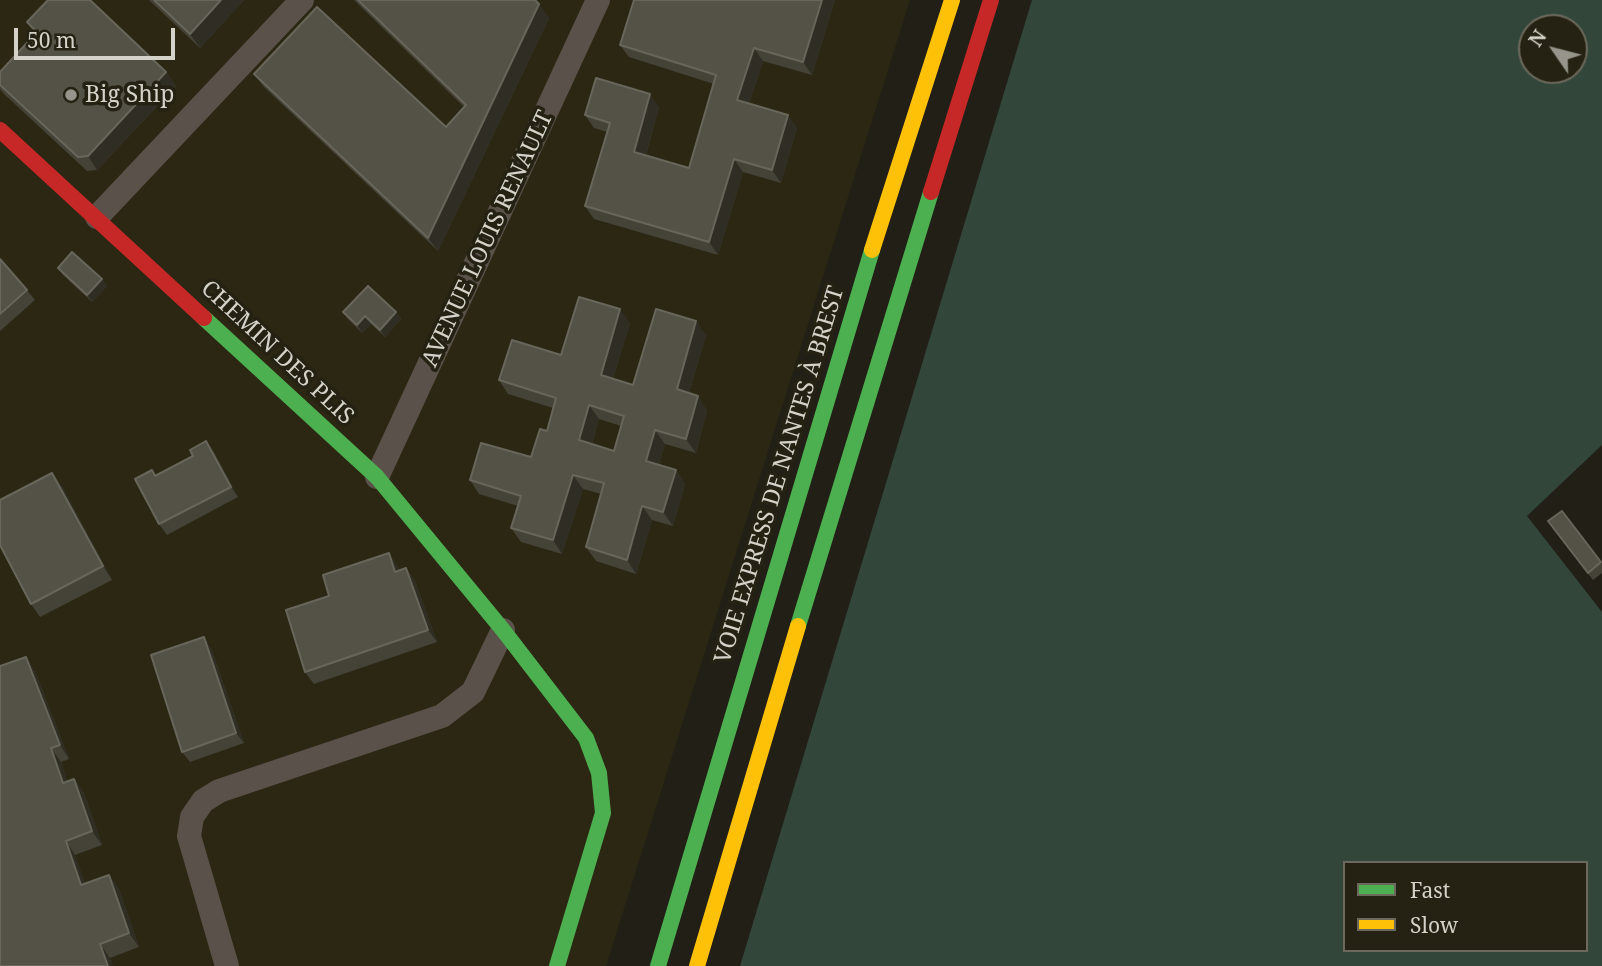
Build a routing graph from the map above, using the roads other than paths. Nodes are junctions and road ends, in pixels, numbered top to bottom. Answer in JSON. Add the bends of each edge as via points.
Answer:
{"nodes":[{"id":1,"x":302,"y":0,"type":"edge"},
{"id":2,"x":598,"y":0,"type":"edge"},
{"id":3,"x":952,"y":0,"type":"edge"},
{"id":4,"x":991,"y":0,"type":"edge"},
{"id":5,"x":0,"y":130,"type":"edge"},
{"id":6,"x":97,"y":217,"type":"junction"},
{"id":7,"x":377,"y":477,"type":"junction"},
{"id":8,"x":503,"y":630,"type":"junction"},
{"id":9,"x":227,"y":966,"type":"edge"},
{"id":10,"x":557,"y":966,"type":"edge"},
{"id":11,"x":658,"y":966,"type":"edge"},
{"id":12,"x":697,"y":966,"type":"edge"}],
"edges":[{"from":1,"to":6,"type":"street"},
{"from":2,"to":7,"type":"street","name":"AVENUE LOUIS RENAULT"},
{"from":3,"to":11,"type":"main road","name":"VOIE EXPRESS DE NANTES À BREST","via":[[850,319]]},
{"from":4,"to":12,"type":"main road","via":[[837,493]]},
{"from":5,"to":6,"type":"main road","name":"CHEMIN DES PLIS"},
{"from":6,"to":7,"type":"main road","name":"CHEMIN DES PLIS"},
{"from":7,"to":8,"type":"main road","name":"CHEMIN DES PLIS"},
{"from":8,"to":9,"type":"street","via":[[473,692],[442,716],[219,791],[203,801],[192,817],[188,836]]},
{"from":8,"to":10,"type":"main road","name":"CHEMIN DES PLIS","via":[[586,738],[599,772],[603,813]]}]}
